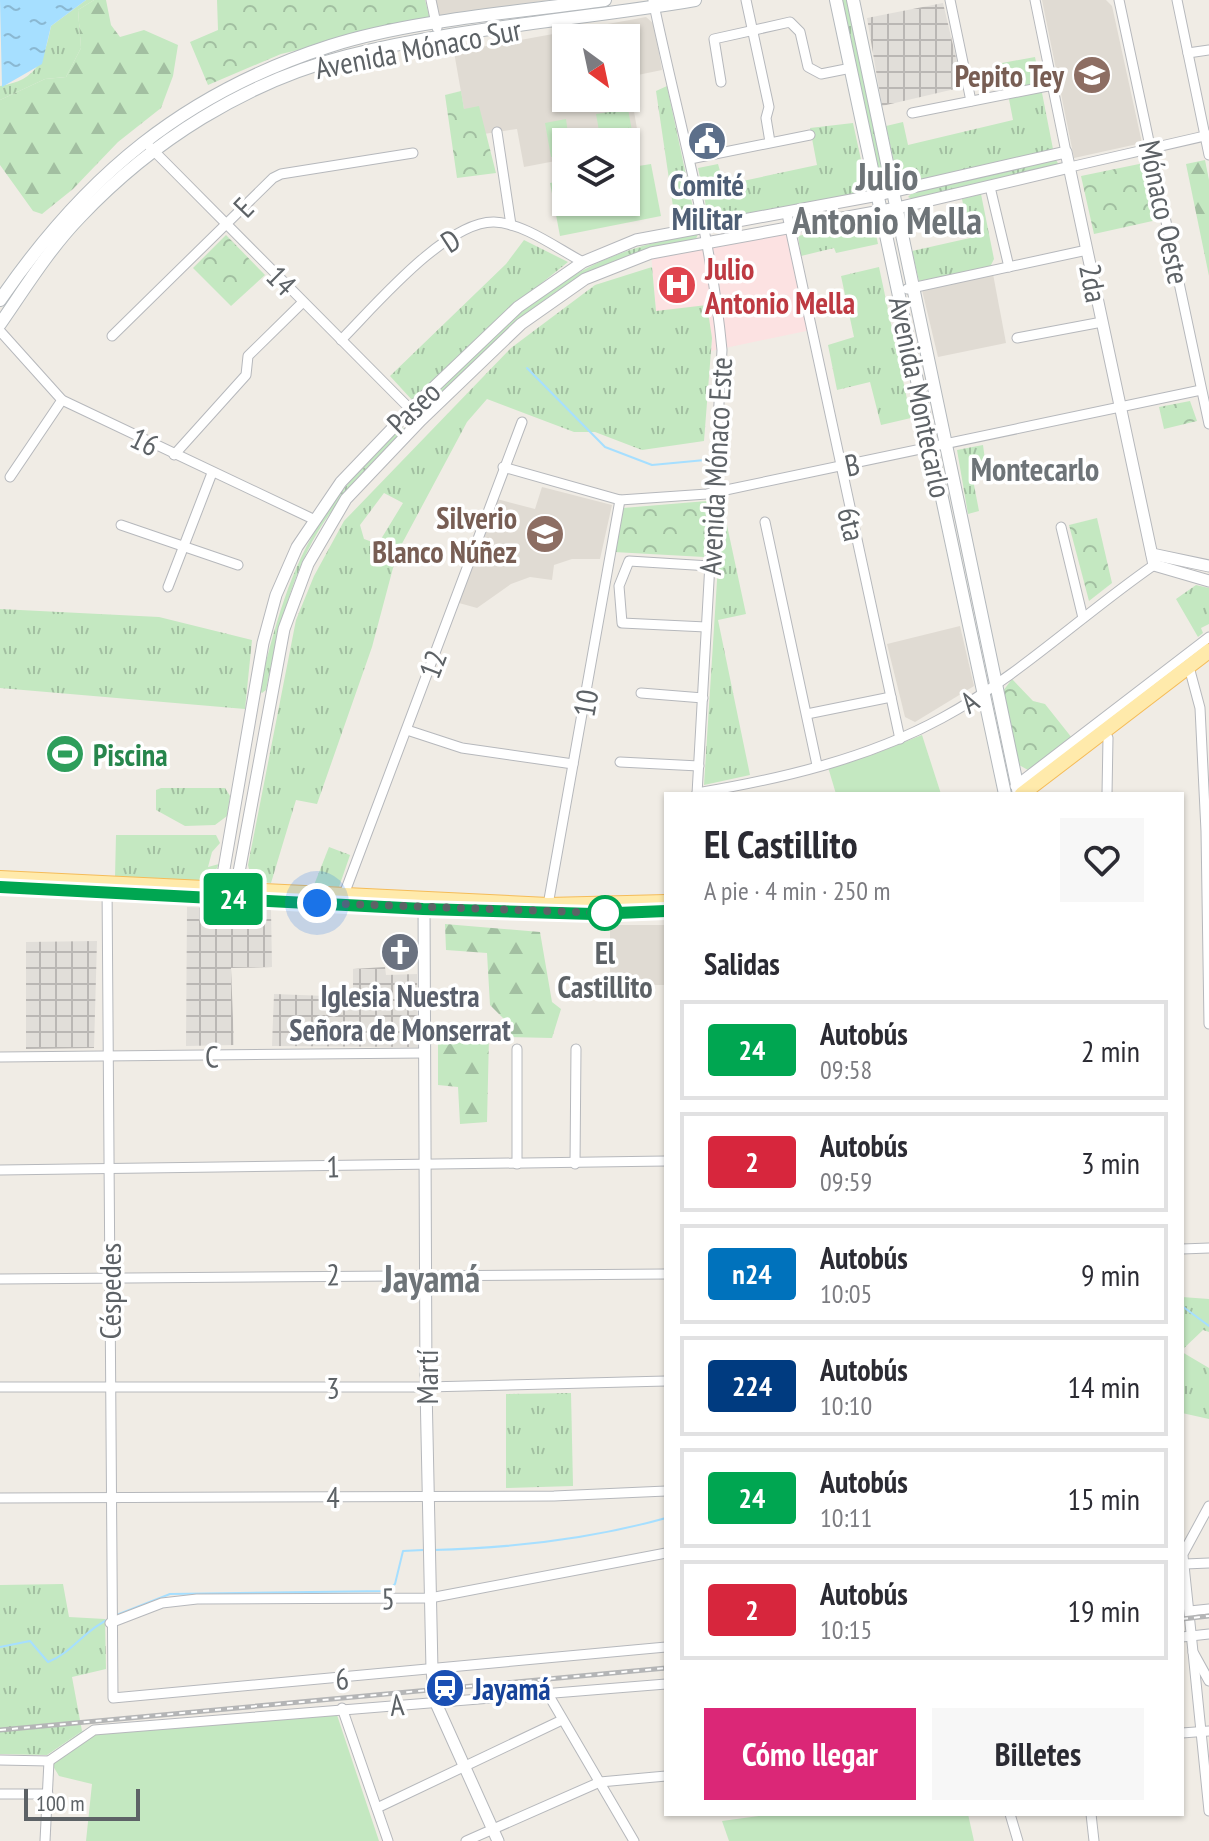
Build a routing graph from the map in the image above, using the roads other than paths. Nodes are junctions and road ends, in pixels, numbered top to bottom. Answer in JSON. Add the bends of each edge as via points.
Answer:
{"nodes":[{"id":1,"x":431,"y":0,"type":"edge"},
{"id":2,"x":605,"y":0,"type":"edge"},
{"id":3,"x":695,"y":0,"type":"edge"},
{"id":4,"x":746,"y":0,"type":"edge"},
{"id":5,"x":836,"y":0,"type":"edge"},
{"id":6,"x":853,"y":0,"type":"edge"},
{"id":7,"x":950,"y":0,"type":"edge"},
{"id":8,"x":1035,"y":0,"type":"edge"},
{"id":9,"x":1119,"y":0,"type":"edge"},
{"id":10,"x":1177,"y":0,"type":"edge"},
{"id":11,"x":654,"y":3,"type":"edge"},
{"id":12,"x":436,"y":24,"type":"junction"},
{"id":13,"x":752,"y":29,"type":"junction"},
{"id":14,"x":439,"y":38,"type":"junction"},
{"id":15,"x":331,"y":46,"type":"junction"},
{"id":16,"x":1209,"y":50,"type":"edge"},
{"id":17,"x":1188,"y":53,"type":"junction"},
{"id":18,"x":335,"y":60,"type":"junction"},
{"id":19,"x":851,"y":68,"type":"junction"},
{"id":20,"x":721,"y":82,"type":"dead end"},
{"id":21,"x":1053,"y":85,"type":"junction"},
{"id":22,"x":971,"y":101,"type":"junction"},
{"id":23,"x":912,"y":113,"type":"dead end"},
{"id":24,"x":497,"y":132,"type":"dead end"},
{"id":25,"x":810,"y":135,"type":"dead end"},
{"id":26,"x":1207,"y":136,"type":"edge"},
{"id":27,"x":144,"y":139,"type":"junction"},
{"id":28,"x":770,"y":142,"type":"junction"},
{"id":29,"x":1152,"y":149,"type":"junction"},
{"id":30,"x":153,"y":150,"type":"junction"},
{"id":31,"x":1066,"y":152,"type":"junction"},
{"id":32,"x":413,"y":153,"type":"dead end"},
{"id":33,"x":1209,"y":155,"type":"edge"},
{"id":34,"x":690,"y":159,"type":"junction"},
{"id":35,"x":1070,"y":167,"type":"junction"},
{"id":36,"x":990,"y":187,"type":"junction"},
{"id":37,"x":894,"y":192,"type":"junction"},
{"id":38,"x":878,"y":195,"type":"junction"},
{"id":39,"x":897,"y":208,"type":"junction"},
{"id":40,"x":882,"y":211,"type":"junction"},
{"id":41,"x":787,"y":214,"type":"junction"},
{"id":42,"x":226,"y":224,"type":"junction"},
{"id":43,"x":511,"y":225,"type":"junction"},
{"id":44,"x":703,"y":227,"type":"junction"},
{"id":45,"x":790,"y":230,"type":"junction"},
{"id":46,"x":706,"y":243,"type":"junction"},
{"id":47,"x":1087,"y":250,"type":"junction"},
{"id":48,"x":583,"y":262,"type":"junction"},
{"id":49,"x":1009,"y":267,"type":"junction"},
{"id":50,"x":906,"y":290,"type":"junction"},
{"id":51,"x":0,"y":300,"type":"edge"},
{"id":52,"x":303,"y":302,"type":"junction"},
{"id":53,"x":1102,"y":322,"type":"junction"},
{"id":54,"x":0,"y":324,"type":"edge"},
{"id":55,"x":0,"y":331,"type":"edge"},
{"id":56,"x":112,"y":336,"type":"dead end"},
{"id":57,"x":1017,"y":338,"type":"dead end"},
{"id":58,"x":341,"y":340,"type":"junction"},
{"id":59,"x":1201,"y":390,"type":"junction"},
{"id":60,"x":62,"y":400,"type":"junction"},
{"id":61,"x":1120,"y":407,"type":"junction"},
{"id":62,"x":410,"y":410,"type":"junction"},
{"id":63,"x":421,"y":420,"type":"junction"},
{"id":64,"x":522,"y":422,"type":"dead end"},
{"id":65,"x":1209,"y":424,"type":"edge"},
{"id":66,"x":937,"y":445,"type":"junction"},
{"id":67,"x":174,"y":455,"type":"junction"},
{"id":68,"x":503,"y":467,"type":"junction"},
{"id":69,"x":839,"y":467,"type":"junction"},
{"id":70,"x":212,"y":473,"type":"junction"},
{"id":71,"x":10,"y":477,"type":"dead end"},
{"id":72,"x":714,"y":493,"type":"junction"},
{"id":73,"x":620,"y":500,"type":"junction"},
{"id":74,"x":313,"y":519,"type":"junction"},
{"id":75,"x":765,"y":522,"type":"dead end"},
{"id":76,"x":121,"y":525,"type":"dead end"},
{"id":77,"x":1061,"y":527,"type":"dead end"},
{"id":78,"x":184,"y":545,"type":"junction"},
{"id":79,"x":1153,"y":559,"type":"junction"},
{"id":80,"x":238,"y":565,"type":"dead end"},
{"id":81,"x":710,"y":566,"type":"junction"},
{"id":82,"x":1209,"y":566,"type":"edge"},
{"id":83,"x":1209,"y":581,"type":"edge"},
{"id":84,"x":619,"y":586,"type":"junction"},
{"id":85,"x":168,"y":587,"type":"dead end"},
{"id":86,"x":605,"y":591,"type":"junction"},
{"id":87,"x":1083,"y":618,"type":"junction"},
{"id":88,"x":706,"y":627,"type":"junction"},
{"id":89,"x":1209,"y":637,"type":"edge"},
{"id":90,"x":1209,"y":651,"type":"edge"},
{"id":91,"x":1209,"y":660,"type":"edge"},
{"id":92,"x":1190,"y":670,"type":"junction"},
{"id":93,"x":995,"y":683,"type":"junction"},
{"id":94,"x":984,"y":692,"type":"junction"},
{"id":95,"x":641,"y":693,"type":"dead end"},
{"id":96,"x":891,"y":697,"type":"junction"},
{"id":97,"x":703,"y":698,"type":"junction"},
{"id":98,"x":251,"y":703,"type":"junction"},
{"id":99,"x":269,"y":705,"type":"junction"},
{"id":100,"x":807,"y":714,"type":"junction"},
{"id":101,"x":407,"y":730,"type":"junction"},
{"id":102,"x":1106,"y":735,"type":"junction"},
{"id":103,"x":900,"y":739,"type":"junction"},
{"id":104,"x":620,"y":762,"type":"dead end"},
{"id":105,"x":573,"y":764,"type":"junction"},
{"id":106,"x":817,"y":765,"type":"junction"},
{"id":107,"x":699,"y":766,"type":"junction"},
{"id":108,"x":697,"y":792,"type":"edge"},
{"id":109,"x":703,"y":792,"type":"edge"},
{"id":110,"x":1011,"y":792,"type":"edge"},
{"id":111,"x":1037,"y":792,"type":"edge"},
{"id":112,"x":1107,"y":792,"type":"edge"},
{"id":113,"x":1208,"y":831,"type":"edge"},
{"id":114,"x":0,"y":878,"type":"edge"},
{"id":115,"x":0,"y":887,"type":"edge"},
{"id":116,"x":106,"y":888,"type":"junction"},
{"id":117,"x":227,"y":894,"type":"junction"},
{"id":118,"x":342,"y":900,"type":"junction"},
{"id":119,"x":664,"y":902,"type":"edge"},
{"id":120,"x":424,"y":905,"type":"junction"},
{"id":121,"x":548,"y":905,"type":"junction"},
{"id":122,"x":664,"y":911,"type":"edge"},
{"id":123,"x":1209,"y":1024,"type":"edge"},
{"id":124,"x":517,"y":1049,"type":"dead end"},
{"id":125,"x":576,"y":1049,"type":"dead end"},
{"id":126,"x":425,"y":1053,"type":"junction"},
{"id":127,"x":0,"y":1057,"type":"edge"},
{"id":128,"x":105,"y":1057,"type":"junction"},
{"id":129,"x":664,"y":1161,"type":"edge"},
{"id":130,"x":426,"y":1164,"type":"junction"},
{"id":131,"x":517,"y":1164,"type":"junction"},
{"id":132,"x":575,"y":1164,"type":"junction"},
{"id":133,"x":0,"y":1170,"type":"edge"},
{"id":134,"x":109,"y":1170,"type":"junction"},
{"id":135,"x":1209,"y":1248,"type":"edge"},
{"id":136,"x":1184,"y":1249,"type":"edge"},
{"id":137,"x":426,"y":1273,"type":"junction"},
{"id":138,"x":664,"y":1274,"type":"edge"},
{"id":139,"x":108,"y":1277,"type":"junction"},
{"id":140,"x":0,"y":1279,"type":"edge"},
{"id":141,"x":664,"y":1381,"type":"edge"},
{"id":142,"x":0,"y":1387,"type":"edge"},
{"id":143,"x":110,"y":1387,"type":"junction"},
{"id":144,"x":426,"y":1387,"type":"junction"},
{"id":145,"x":664,"y":1491,"type":"edge"},
{"id":146,"x":428,"y":1495,"type":"junction"},
{"id":147,"x":109,"y":1497,"type":"junction"},
{"id":148,"x":0,"y":1498,"type":"edge"},
{"id":149,"x":1209,"y":1506,"type":"edge"},
{"id":150,"x":1184,"y":1548,"type":"edge"},
{"id":151,"x":664,"y":1553,"type":"edge"},
{"id":152,"x":1184,"y":1557,"type":"edge"},
{"id":153,"x":1209,"y":1563,"type":"edge"},
{"id":154,"x":1185,"y":1564,"type":"junction"},
{"id":155,"x":430,"y":1598,"type":"junction"},
{"id":156,"x":1209,"y":1609,"type":"edge"},
{"id":157,"x":1190,"y":1611,"type":"junction"},
{"id":158,"x":110,"y":1619,"type":"junction"},
{"id":159,"x":1209,"y":1634,"type":"edge"},
{"id":160,"x":1186,"y":1636,"type":"edge"},
{"id":161,"x":664,"y":1647,"type":"edge"},
{"id":162,"x":1193,"y":1652,"type":"junction"},
{"id":163,"x":432,"y":1670,"type":"junction"},
{"id":164,"x":1209,"y":1681,"type":"edge"},
{"id":165,"x":664,"y":1684,"type":"edge"},
{"id":166,"x":548,"y":1694,"type":"junction"},
{"id":167,"x":113,"y":1698,"type":"joint"},
{"id":168,"x":435,"y":1701,"type":"junction"},
{"id":169,"x":342,"y":1708,"type":"junction"},
{"id":170,"x":562,"y":1720,"type":"junction"},
{"id":171,"x":1205,"y":1732,"type":"edge"},
{"id":172,"x":1184,"y":1733,"type":"edge"},
{"id":173,"x":0,"y":1760,"type":"edge"},
{"id":174,"x":49,"y":1761,"type":"junction"},
{"id":175,"x":463,"y":1768,"type":"junction"},
{"id":176,"x":664,"y":1776,"type":"edge"},
{"id":177,"x":600,"y":1782,"type":"junction"},
{"id":178,"x":0,"y":1794,"type":"edge"},
{"id":179,"x":48,"y":1794,"type":"junction"},
{"id":180,"x":377,"y":1808,"type":"junction"},
{"id":181,"x":1209,"y":1811,"type":"edge"},
{"id":182,"x":1011,"y":1816,"type":"edge"},
{"id":183,"x":1091,"y":1816,"type":"edge"},
{"id":184,"x":493,"y":1829,"type":"junction"},
{"id":185,"x":45,"y":1841,"type":"edge"},
{"id":186,"x":388,"y":1841,"type":"edge"},
{"id":187,"x":466,"y":1841,"type":"edge"},
{"id":188,"x":498,"y":1841,"type":"edge"},
{"id":189,"x":634,"y":1841,"type":"edge"},
{"id":190,"x":1018,"y":1841,"type":"edge"},
{"id":191,"x":1094,"y":1841,"type":"edge"}],
"edges":[{"from":1,"to":12,"type":"street"},
{"from":2,"to":12,"type":"main road","name":"Avenida Mónaco Sur"},
{"from":3,"to":11,"type":"main road","name":"Avenida Mónaco Sur"},
{"from":4,"to":13,"type":"street"},
{"from":5,"to":19,"type":"main road","name":"Avenida Montecarlo"},
{"from":6,"to":37,"type":"main road","name":"Avenida Montecarlo"},
{"from":7,"to":22,"type":"street"},
{"from":8,"to":21,"type":"street","name":"2da"},
{"from":9,"to":29,"type":"street","name":"Mónaco Oeste"},
{"from":10,"to":17,"type":"street"},
{"from":11,"to":14,"type":"main road","name":"Avenida Mónaco Sur"},
{"from":11,"to":34,"type":"street","name":"Avenida Mónaco Este"},
{"from":12,"to":14,"type":"street"},
{"from":12,"to":15,"type":"main road","name":"Avenida Mónaco Sur"},
{"from":13,"to":19,"type":"street","via":[[790,22],[800,32],[808,67],[821,74]]},
{"from":13,"to":20,"type":"street","via":[[714,39]]},
{"from":13,"to":28,"type":"street","via":[[769,107]]},
{"from":14,"to":18,"type":"main road","name":"Avenida Mónaco Sur"},
{"from":15,"to":18,"type":"main road"},
{"from":15,"to":27,"type":"main road","name":"Avenida Mónaco Sur","via":[[232,86]]},
{"from":16,"to":17,"type":"street"},
{"from":17,"to":26,"type":"street"},
{"from":18,"to":30,"type":"main road","name":"Avenida Mónaco Sur","via":[[241,96]]},
{"from":19,"to":38,"type":"main road","name":"Avenida Montecarlo"},
{"from":21,"to":22,"type":"street"},
{"from":21,"to":31,"type":"street","name":"2da"},
{"from":22,"to":23,"type":"street"},
{"from":24,"to":43,"type":"street"},
{"from":25,"to":28,"type":"street"},
{"from":26,"to":29,"type":"street"},
{"from":26,"to":33,"type":"street"},
{"from":27,"to":30,"type":"street","name":"14"},
{"from":27,"to":51,"type":"main road","name":"Avenida Mónaco Sur","via":[[63,217]]},
{"from":28,"to":34,"type":"street"},
{"from":29,"to":35,"type":"street"},
{"from":29,"to":59,"type":"street","name":"Mónaco Oeste"},
{"from":30,"to":42,"type":"street","name":"14"},
{"from":30,"to":54,"type":"main road","name":"Avenida Mónaco Sur","via":[[79,218]]},
{"from":31,"to":35,"type":"street","name":"2da"},
{"from":31,"to":37,"type":"street","name":"Paseo"},
{"from":32,"to":42,"type":"street","name":"E","via":[[281,174]]},
{"from":34,"to":44,"type":"street","name":"Avenida Mónaco Este"},
{"from":35,"to":36,"type":"street","name":"Paseo"},
{"from":35,"to":47,"type":"street","name":"2da"},
{"from":36,"to":39,"type":"street","name":"Paseo"},
{"from":36,"to":49,"type":"street"},
{"from":37,"to":38,"type":"street","name":"Paseo"},
{"from":37,"to":39,"type":"main road","name":"Avenida Montecarlo"},
{"from":38,"to":40,"type":"main road","name":"Avenida Montecarlo"},
{"from":38,"to":41,"type":"street","name":"Paseo"},
{"from":39,"to":40,"type":"street","name":"Paseo"},
{"from":39,"to":50,"type":"main road","name":"Avenida Montecarlo"},
{"from":40,"to":45,"type":"street","name":"Paseo"},
{"from":40,"to":50,"type":"main road","name":"Avenida Montecarlo"},
{"from":41,"to":44,"type":"street","name":"Paseo"},
{"from":41,"to":45,"type":"street","name":"6ta"},
{"from":42,"to":52,"type":"street","name":"14"},
{"from":42,"to":56,"type":"street","name":"E"},
{"from":43,"to":48,"type":"street"},
{"from":43,"to":58,"type":"street","name":"D","via":[[492,222],[469,228],[441,244]]},
{"from":44,"to":46,"type":"street","name":"Avenida Mónaco Este"},
{"from":44,"to":48,"type":"street","name":"Paseo","via":[[636,240]]},
{"from":45,"to":46,"type":"street","name":"Paseo"},
{"from":45,"to":69,"type":"street","name":"6ta"},
{"from":46,"to":63,"type":"street","name":"Paseo","via":[[651,253],[585,279],[521,324]]},
{"from":46,"to":72,"type":"street","name":"Avenida Mónaco Este","via":[[722,350]]},
{"from":47,"to":49,"type":"street"},
{"from":47,"to":53,"type":"street","name":"2da"},
{"from":48,"to":62,"type":"street","name":"Paseo","via":[[518,307]]},
{"from":49,"to":50,"type":"street"},
{"from":50,"to":66,"type":"main road","name":"Avenida Montecarlo"},
{"from":52,"to":58,"type":"street","name":"14"},
{"from":52,"to":67,"type":"street","via":[[248,356],[246,375]]},
{"from":53,"to":57,"type":"street"},
{"from":53,"to":61,"type":"street","name":"2da"},
{"from":55,"to":60,"type":"street","name":"16"},
{"from":58,"to":62,"type":"street","name":"14"},
{"from":59,"to":61,"type":"street","name":"B"},
{"from":59,"to":65,"type":"street","name":"Mónaco Oeste"},
{"from":60,"to":67,"type":"street","name":"16"},
{"from":60,"to":71,"type":"street"},
{"from":61,"to":66,"type":"street","name":"B"},
{"from":61,"to":79,"type":"street","name":"2da"},
{"from":62,"to":63,"type":"street","name":"14"},
{"from":62,"to":74,"type":"street","name":"Paseo"},
{"from":63,"to":99,"type":"street","name":"Paseo","via":[[326,527],[284,629]]},
{"from":64,"to":68,"type":"street","name":"12"},
{"from":66,"to":69,"type":"street","name":"B"},
{"from":66,"to":93,"type":"main road","name":"Avenida Montecarlo"},
{"from":66,"to":94,"type":"main road","name":"Avenida Montecarlo"},
{"from":67,"to":70,"type":"street","name":"16"},
{"from":68,"to":73,"type":"street","name":"B"},
{"from":68,"to":101,"type":"street","name":"12"},
{"from":69,"to":72,"type":"street","name":"B"},
{"from":69,"to":96,"type":"street","name":"6ta"},
{"from":70,"to":74,"type":"street","name":"16"},
{"from":70,"to":78,"type":"street"},
{"from":72,"to":73,"type":"street","name":"B"},
{"from":72,"to":81,"type":"street","name":"Avenida Mónaco Este"},
{"from":73,"to":86,"type":"street","name":"10"},
{"from":74,"to":98,"type":"street","name":"Paseo","via":[[276,595]]},
{"from":75,"to":100,"type":"street"},
{"from":76,"to":78,"type":"street"},
{"from":77,"to":87,"type":"street"},
{"from":78,"to":80,"type":"street"},
{"from":78,"to":85,"type":"street"},
{"from":79,"to":82,"type":"street"},
{"from":79,"to":83,"type":"street"},
{"from":79,"to":87,"type":"street","name":"A"},
{"from":81,"to":84,"type":"street","via":[[629,561]]},
{"from":81,"to":88,"type":"street","name":"Avenida Mónaco Este"},
{"from":84,"to":86,"type":"street"},
{"from":84,"to":88,"type":"street","via":[[622,623]]},
{"from":86,"to":105,"type":"street","name":"10"},
{"from":87,"to":93,"type":"street","name":"A"},
{"from":88,"to":97,"type":"street","name":"Avenida Mónaco Este"},
{"from":89,"to":110,"type":"street"},
{"from":90,"to":92,"type":"main road"},
{"from":91,"to":92,"type":"main road"},
{"from":92,"to":102,"type":"main road"},
{"from":92,"to":113,"type":"street","via":[[1200,708]]},
{"from":93,"to":94,"type":"street","name":"A"},
{"from":93,"to":110,"type":"main road","name":"Avenida Montecarlo"},
{"from":94,"to":103,"type":"street","name":"A"},
{"from":94,"to":110,"type":"main road","name":"Avenida Montecarlo"},
{"from":95,"to":97,"type":"street"},
{"from":96,"to":100,"type":"street"},
{"from":96,"to":103,"type":"street","name":"6ta"},
{"from":97,"to":107,"type":"street","name":"Avenida Mónaco Este"},
{"from":98,"to":99,"type":"street"},
{"from":98,"to":117,"type":"street","name":"Paseo"},
{"from":99,"to":117,"type":"street","name":"Paseo"},
{"from":100,"to":106,"type":"street"},
{"from":101,"to":105,"type":"street","via":[[462,748]]},
{"from":101,"to":118,"type":"street","name":"12"},
{"from":102,"to":110,"type":"main road"},
{"from":102,"to":111,"type":"main road"},
{"from":102,"to":112,"type":"street"},
{"from":103,"to":106,"type":"street","name":"A"},
{"from":104,"to":107,"type":"street"},
{"from":105,"to":121,"type":"street","name":"10"},
{"from":106,"to":109,"type":"street","name":"A"},
{"from":107,"to":108,"type":"street","name":"Avenida Mónaco Este"},
{"from":113,"to":123,"type":"street"},
{"from":114,"to":116,"type":"main road"},
{"from":115,"to":116,"type":"main road"},
{"from":116,"to":117,"type":"main road"},
{"from":116,"to":128,"type":"street","name":"Céspedes"},
{"from":117,"to":118,"type":"main road"},
{"from":118,"to":120,"type":"main road"},
{"from":119,"to":121,"type":"main road"},
{"from":120,"to":121,"type":"main road"},
{"from":120,"to":122,"type":"main road","via":[[593,914]]},
{"from":120,"to":126,"type":"street","name":"Martí"},
{"from":124,"to":131,"type":"street"},
{"from":125,"to":132,"type":"street"},
{"from":126,"to":128,"type":"street","name":"C"},
{"from":126,"to":130,"type":"street","name":"Martí"},
{"from":127,"to":128,"type":"street","name":"C"},
{"from":128,"to":134,"type":"street","name":"Céspedes"},
{"from":129,"to":132,"type":"street","name":"1"},
{"from":130,"to":131,"type":"street","name":"1"},
{"from":130,"to":134,"type":"street","name":"1"},
{"from":130,"to":137,"type":"street","name":"Martí"},
{"from":131,"to":132,"type":"street","name":"1"},
{"from":133,"to":134,"type":"street","name":"1"},
{"from":134,"to":139,"type":"street","name":"Céspedes"},
{"from":135,"to":136,"type":"street"},
{"from":137,"to":138,"type":"street","name":"2"},
{"from":137,"to":139,"type":"street","name":"2"},
{"from":137,"to":144,"type":"street","name":"Martí"},
{"from":139,"to":140,"type":"street","name":"2"},
{"from":139,"to":143,"type":"street","name":"Céspedes"},
{"from":141,"to":144,"type":"street","name":"3"},
{"from":142,"to":143,"type":"street","name":"3"},
{"from":143,"to":144,"type":"street","name":"3"},
{"from":143,"to":147,"type":"street","name":"Céspedes"},
{"from":144,"to":146,"type":"street","name":"Martí"},
{"from":145,"to":146,"type":"street","name":"4"},
{"from":146,"to":147,"type":"street","name":"4"},
{"from":146,"to":155,"type":"street","name":"Martí"},
{"from":147,"to":148,"type":"street","name":"4"},
{"from":147,"to":158,"type":"street","name":"Céspedes"},
{"from":149,"to":150,"type":"street"},
{"from":151,"to":155,"type":"street","name":"5"},
{"from":152,"to":154,"type":"street"},
{"from":153,"to":154,"type":"street"},
{"from":154,"to":157,"type":"street"},
{"from":155,"to":158,"type":"street","name":"5","via":[[197,1599]]},
{"from":155,"to":163,"type":"street","name":"Martí"},
{"from":156,"to":157,"type":"street"},
{"from":157,"to":160,"type":"street"},
{"from":158,"to":167,"type":"street","name":"Céspedes"},
{"from":159,"to":160,"type":"street"},
{"from":160,"to":162,"type":"street"},
{"from":161,"to":163,"type":"street","name":"6"},
{"from":162,"to":164,"type":"street"},
{"from":162,"to":171,"type":"street"},
{"from":163,"to":167,"type":"street","name":"6"},
{"from":163,"to":168,"type":"street","name":"Martí"},
{"from":165,"to":166,"type":"street","name":"A"},
{"from":166,"to":168,"type":"street","name":"A"},
{"from":166,"to":170,"type":"street"},
{"from":168,"to":169,"type":"street","name":"A"},
{"from":168,"to":175,"type":"street","name":"Martí"},
{"from":169,"to":174,"type":"street","name":"A","via":[[94,1730]]},
{"from":169,"to":180,"type":"street"},
{"from":170,"to":175,"type":"street"},
{"from":170,"to":177,"type":"street"},
{"from":171,"to":172,"type":"street"},
{"from":171,"to":181,"type":"street"},
{"from":173,"to":174,"type":"street"},
{"from":174,"to":179,"type":"street"},
{"from":175,"to":180,"type":"street"},
{"from":175,"to":184,"type":"street","name":"Martí"},
{"from":176,"to":177,"type":"street"},
{"from":177,"to":184,"type":"street"},
{"from":177,"to":189,"type":"street"},
{"from":178,"to":179,"type":"street"},
{"from":179,"to":185,"type":"street"},
{"from":180,"to":186,"type":"street"},
{"from":182,"to":190,"type":"street"},
{"from":183,"to":191,"type":"street"},
{"from":184,"to":187,"type":"street"},
{"from":184,"to":188,"type":"street","name":"Martí"}]}
